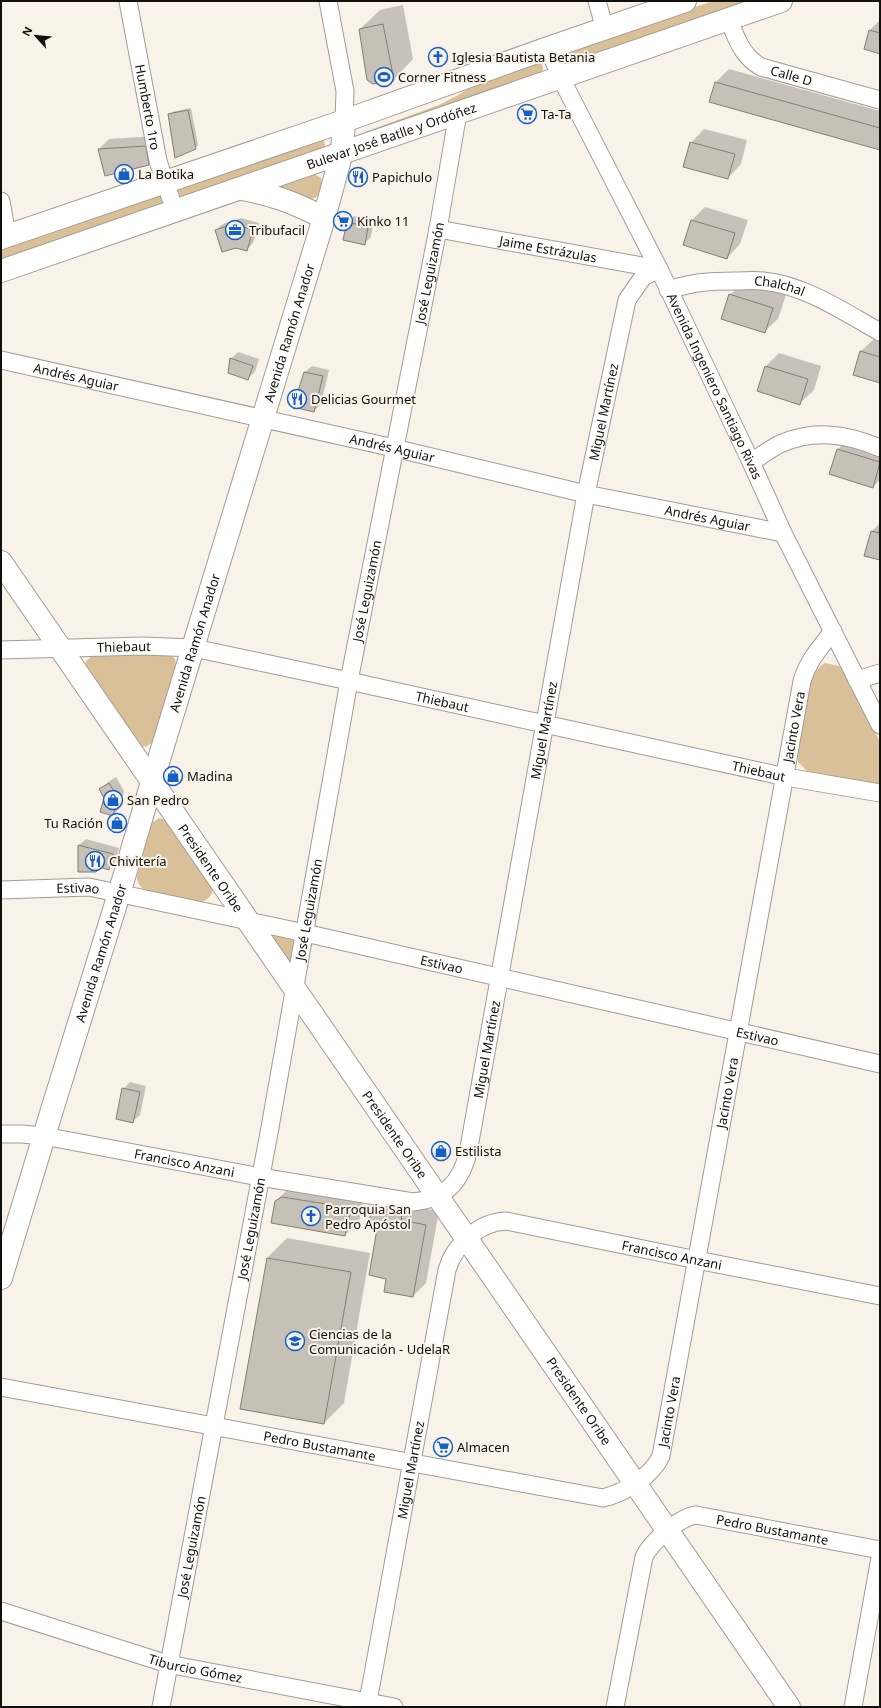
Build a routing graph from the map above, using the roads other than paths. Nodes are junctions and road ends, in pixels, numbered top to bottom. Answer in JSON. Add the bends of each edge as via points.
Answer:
{"nodes":[{"id":1,"x":128,"y":1,"type":"edge"},
{"id":2,"x":328,"y":1,"type":"edge"},
{"id":3,"x":597,"y":1,"type":"edge"},
{"id":4,"x":685,"y":1,"type":"edge"},
{"id":5,"x":781,"y":1,"type":"edge"},
{"id":6,"x":728,"y":19,"type":"junction"},
{"id":7,"x":605,"y":29,"type":"junction"},
{"id":8,"x":548,"y":48,"type":"junction"},
{"id":9,"x":560,"y":76,"type":"junction"},
{"id":10,"x":880,"y":100,"type":"edge"},
{"id":11,"x":458,"y":112,"type":"junction"},
{"id":12,"x":344,"y":121,"type":"junction"},
{"id":13,"x":342,"y":152,"type":"junction"},
{"id":14,"x":165,"y":182,"type":"junction"},
{"id":15,"x":240,"y":189,"type":"junction"},
{"id":16,"x":1,"y":201,"type":"edge"},
{"id":17,"x":175,"y":211,"type":"junction"},
{"id":18,"x":324,"y":218,"type":"junction"},
{"id":19,"x":438,"y":229,"type":"junction"},
{"id":20,"x":4,"y":236,"type":"edge"},
{"id":21,"x":659,"y":269,"type":"junction"},
{"id":22,"x":1,"y":271,"type":"edge"},
{"id":23,"x":668,"y":290,"type":"junction"},
{"id":24,"x":880,"y":332,"type":"edge"},
{"id":25,"x":1,"y":360,"type":"edge"},
{"id":26,"x":264,"y":418,"type":"junction"},
{"id":27,"x":394,"y":448,"type":"junction"},
{"id":28,"x":880,"y":448,"type":"edge"},
{"id":29,"x":751,"y":462,"type":"junction"},
{"id":30,"x":586,"y":494,"type":"junction"},
{"id":31,"x":783,"y":533,"type":"junction"},
{"id":32,"x":1,"y":562,"type":"edge"},
{"id":33,"x":833,"y":631,"type":"junction"},
{"id":34,"x":60,"y":648,"type":"junction"},
{"id":35,"x":194,"y":648,"type":"junction"},
{"id":36,"x":1,"y":650,"type":"edge"},
{"id":37,"x":880,"y":673,"type":"edge"},
{"id":38,"x":857,"y":680,"type":"junction"},
{"id":39,"x":348,"y":681,"type":"junction"},
{"id":40,"x":546,"y":725,"type":"junction"},
{"id":41,"x":880,"y":725,"type":"edge"},
{"id":42,"x":786,"y":777,"type":"junction"},
{"id":43,"x":152,"y":782,"type":"junction"},
{"id":44,"x":880,"y":793,"type":"edge"},
{"id":45,"x":1,"y":890,"type":"edge"},
{"id":46,"x":119,"y":894,"type":"junction"},
{"id":47,"x":248,"y":921,"type":"junction"},
{"id":48,"x":305,"y":933,"type":"junction"},
{"id":49,"x":501,"y":977,"type":"junction"},
{"id":50,"x":294,"y":990,"type":"junction"},
{"id":51,"x":739,"y":1032,"type":"junction"},
{"id":52,"x":880,"y":1064,"type":"edge"},
{"id":53,"x":1,"y":1134,"type":"edge"},
{"id":54,"x":44,"y":1136,"type":"junction"},
{"id":55,"x":260,"y":1177,"type":"junction"},
{"id":56,"x":437,"y":1196,"type":"junction"},
{"id":57,"x":467,"y":1238,"type":"junction"},
{"id":58,"x":696,"y":1260,"type":"junction"},
{"id":59,"x":1,"y":1278,"type":"edge"},
{"id":60,"x":880,"y":1296,"type":"edge"},
{"id":61,"x":1,"y":1387,"type":"edge"},
{"id":62,"x":213,"y":1425,"type":"junction"},
{"id":63,"x":413,"y":1464,"type":"junction"},
{"id":64,"x":635,"y":1482,"type":"junction"},
{"id":65,"x":669,"y":1530,"type":"junction"},
{"id":66,"x":880,"y":1550,"type":"edge"},
{"id":67,"x":880,"y":1558,"type":"edge"},
{"id":68,"x":1,"y":1611,"type":"edge"},
{"id":69,"x":168,"y":1664,"type":"junction"},
{"id":70,"x":368,"y":1705,"type":"edge"},
{"id":71,"x":161,"y":1707,"type":"edge"},
{"id":72,"x":394,"y":1707,"type":"edge"},
{"id":73,"x":615,"y":1707,"type":"edge"},
{"id":74,"x":790,"y":1707,"type":"edge"},
{"id":75,"x":853,"y":1707,"type":"edge"}],
"edges":[{"from":1,"to":14,"type":"street","name":"Humberto 1ro","via":[[158,161]]},
{"from":2,"to":12,"type":"street","name":"Avenida Ramón Anador","via":[[345,91]]},
{"from":3,"to":7,"type":"street"},
{"from":4,"to":7,"type":"street"},
{"from":5,"to":6,"type":"street","name":"Bulevar José Batlle y Ordóñez"},
{"from":6,"to":9,"type":"street","name":"Bulevar José Batlle y Ordóñez"},
{"from":6,"to":10,"type":"street","name":"Calle D","via":[[744,54],[761,67]]},
{"from":7,"to":8,"type":"street"},
{"from":8,"to":9,"type":"street","name":"Avenida Ingeniero Santiago Rivas"},
{"from":8,"to":12,"type":"street"},
{"from":9,"to":11,"type":"street","name":"Bulevar José Batlle y Ordóñez"},
{"from":9,"to":21,"type":"street","name":"Avenida Ingeniero Santiago Rivas"},
{"from":11,"to":13,"type":"street","name":"Bulevar José Batlle y Ordóñez"},
{"from":11,"to":19,"type":"street","name":"José Leguizamón"},
{"from":12,"to":13,"type":"street","name":"Avenida Ramón Anador"},
{"from":12,"to":14,"type":"street"},
{"from":13,"to":15,"type":"street","name":"Bulevar José Batlle y Ordóñez"},
{"from":13,"to":18,"type":"street","name":"Avenida Ramón Anador"},
{"from":14,"to":17,"type":"street","name":"Humberto 1ro"},
{"from":14,"to":20,"type":"street"},
{"from":15,"to":17,"type":"street","name":"Bulevar José Batlle y Ordóñez"},
{"from":15,"to":18,"type":"street","via":[[272,195]]},
{"from":16,"to":20,"type":"street"},
{"from":17,"to":22,"type":"street","name":"Bulevar José Batlle y Ordóñez"},
{"from":18,"to":26,"type":"street","name":"Avenida Ramón Anador"},
{"from":19,"to":21,"type":"street","name":"Jaime Estrázulas"},
{"from":19,"to":27,"type":"street","name":"José Leguizamón"},
{"from":21,"to":23,"type":"street","name":"Avenida Ingeniero Santiago Rivas"},
{"from":21,"to":30,"type":"street","name":"Miguel Martínez","via":[[643,277],[627,300]]},
{"from":23,"to":24,"type":"street","name":"Chalchal","via":[[693,283],[763,281],[807,293]]},
{"from":23,"to":29,"type":"street","name":"Avenida Ingeniero Santiago Rivas"},
{"from":25,"to":26,"type":"street","name":"Andrés Aguiar"},
{"from":26,"to":27,"type":"street","name":"Andrés Aguiar"},
{"from":26,"to":35,"type":"street","name":"Avenida Ramón Anador"},
{"from":27,"to":30,"type":"street","name":"Andrés Aguiar"},
{"from":27,"to":39,"type":"street","name":"José Leguizamón"},
{"from":28,"to":29,"type":"street","via":[[860,440],[829,434],[779,445]]},
{"from":29,"to":31,"type":"street","name":"Avenida Ingeniero Santiago Rivas"},
{"from":30,"to":31,"type":"street","name":"Andrés Aguiar"},
{"from":30,"to":40,"type":"street","name":"Miguel Martínez"},
{"from":31,"to":33,"type":"street","name":"Avenida Ingeniero Santiago Rivas"},
{"from":32,"to":34,"type":"street","name":"Presidente Oribe"},
{"from":33,"to":38,"type":"street","name":"Avenida Ingeniero Santiago Rivas"},
{"from":33,"to":42,"type":"street","name":"Jacinto Vera","via":[[816,650],[805,671]]},
{"from":34,"to":35,"type":"street","name":"Thiebaut"},
{"from":34,"to":36,"type":"street","name":"Thiebaut"},
{"from":34,"to":43,"type":"street","name":"Presidente Oribe"},
{"from":35,"to":39,"type":"street","name":"Thiebaut"},
{"from":35,"to":43,"type":"street","name":"Avenida Ramón Anador"},
{"from":37,"to":38,"type":"street"},
{"from":38,"to":41,"type":"street","name":"Avenida Ingeniero Santiago Rivas"},
{"from":39,"to":40,"type":"street","name":"Thiebaut"},
{"from":39,"to":48,"type":"street","name":"José Leguizamón"},
{"from":40,"to":42,"type":"street","name":"Thiebaut"},
{"from":40,"to":49,"type":"street","name":"Miguel Martínez"},
{"from":42,"to":44,"type":"street","name":"Thiebaut"},
{"from":42,"to":51,"type":"street","name":"Jacinto Vera"},
{"from":43,"to":46,"type":"street","name":"Avenida Ramón Anador"},
{"from":43,"to":47,"type":"street","name":"Presidente Oribe"},
{"from":45,"to":46,"type":"street","name":"Estivao","via":[[89,887]]},
{"from":46,"to":47,"type":"street","name":"Estivao"},
{"from":46,"to":54,"type":"street","name":"Avenida Ramón Anador"},
{"from":47,"to":48,"type":"street","name":"Estivao"},
{"from":47,"to":50,"type":"street","name":"Presidente Oribe"},
{"from":48,"to":49,"type":"street","name":"Estivao"},
{"from":48,"to":50,"type":"street","name":"José Leguizamón"},
{"from":49,"to":51,"type":"street","name":"Estivao"},
{"from":49,"to":56,"type":"street","name":"Miguel Martínez","via":[[464,1167],[458,1179],[447,1191]]},
{"from":50,"to":55,"type":"street","name":"José Leguizamón"},
{"from":50,"to":56,"type":"street","name":"Presidente Oribe"},
{"from":51,"to":52,"type":"street","name":"Estivao"},
{"from":51,"to":58,"type":"street","name":"Jacinto Vera"},
{"from":53,"to":54,"type":"street","name":"Francisco Anzani"},
{"from":54,"to":55,"type":"street","name":"Francisco Anzani"},
{"from":54,"to":59,"type":"street","name":"Avenida Ramón Anador"},
{"from":55,"to":56,"type":"street","name":"Francisco Anzani","via":[[412,1202]]},
{"from":55,"to":62,"type":"street","name":"José Leguizamón"},
{"from":56,"to":57,"type":"street","name":"Presidente Oribe"},
{"from":57,"to":58,"type":"street","name":"Francisco Anzani","via":[[487,1225],[506,1221]]},
{"from":57,"to":63,"type":"street","name":"Miguel Martínez","via":[[450,1260],[447,1270]]},
{"from":57,"to":64,"type":"street","name":"Presidente Oribe"},
{"from":58,"to":60,"type":"street","name":"Francisco Anzani"},
{"from":58,"to":64,"type":"street","name":"Jacinto Vera","via":[[661,1456],[654,1467]]},
{"from":61,"to":62,"type":"street","name":"Pedro Bustamante"},
{"from":62,"to":63,"type":"street","name":"Pedro Bustamante"},
{"from":62,"to":69,"type":"street","name":"José Leguizamón"},
{"from":63,"to":64,"type":"street","name":"Pedro Bustamante","via":[[603,1498],[614,1495]]},
{"from":63,"to":70,"type":"street","name":"Miguel Martínez"},
{"from":64,"to":65,"type":"street","name":"Presidente Oribe"},
{"from":65,"to":66,"type":"street","name":"Pedro Bustamante","via":[[688,1516],[696,1515]]},
{"from":65,"to":73,"type":"street","via":[[647,1549],[644,1557]]},
{"from":65,"to":74,"type":"street","name":"Presidente Oribe"},
{"from":67,"to":75,"type":"street"},
{"from":68,"to":69,"type":"street","name":"Tiburcio Gómez"},
{"from":69,"to":70,"type":"street","name":"Tiburcio Gómez"},
{"from":69,"to":71,"type":"street","name":"José Leguizamón"},
{"from":70,"to":72,"type":"street","name":"Tiburcio Gómez"}]}
